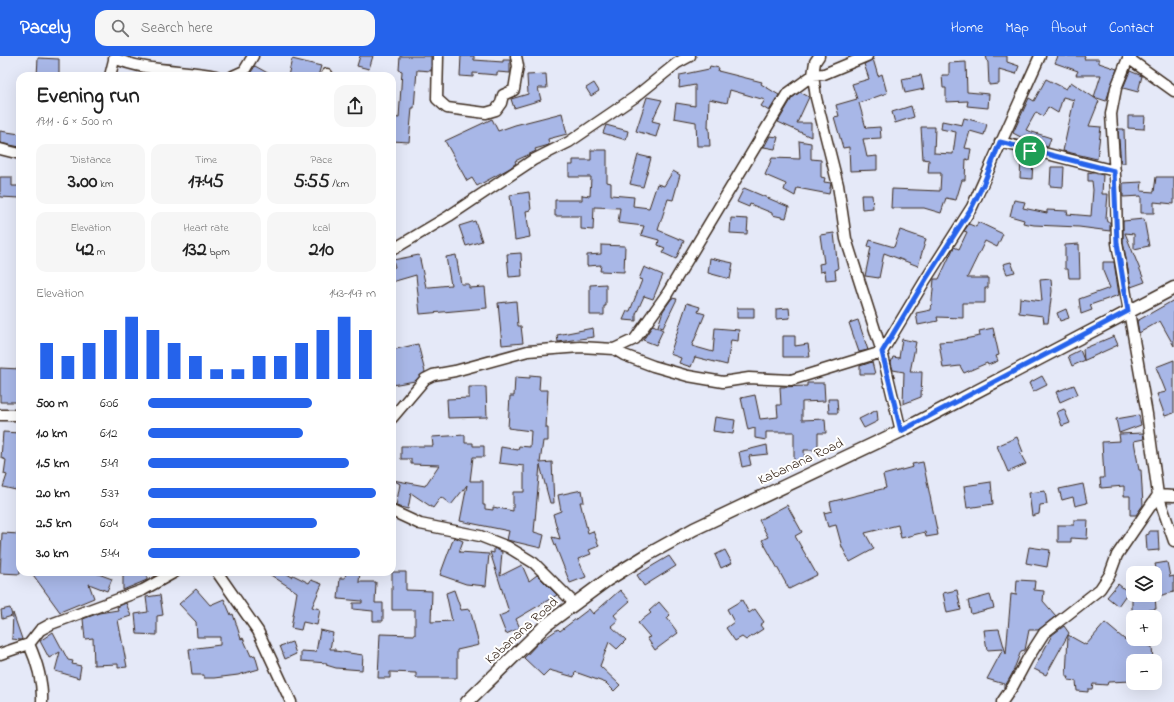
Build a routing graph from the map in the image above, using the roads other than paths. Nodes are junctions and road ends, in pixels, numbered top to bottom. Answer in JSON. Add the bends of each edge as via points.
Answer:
{"nodes":[{"id":1,"x":253,"y":56,"type":"edge"},
{"id":2,"x":438,"y":56,"type":"edge"},
{"id":3,"x":516,"y":56,"type":"edge"},
{"id":4,"x":690,"y":56,"type":"edge"},
{"id":5,"x":819,"y":56,"type":"edge"},
{"id":6,"x":867,"y":56,"type":"edge"},
{"id":7,"x":1040,"y":56,"type":"edge"},
{"id":8,"x":114,"y":57,"type":"edge"},
{"id":9,"x":1128,"y":57,"type":"edge"},
{"id":10,"x":111,"y":72,"type":"edge"},
{"id":11,"x":195,"y":72,"type":"edge"},
{"id":12,"x":242,"y":72,"type":"edge"},
{"id":13,"x":814,"y":75,"type":"junction"},
{"id":14,"x":1174,"y":92,"type":"edge"},
{"id":15,"x":1000,"y":142,"type":"junction"},
{"id":16,"x":0,"y":149,"type":"edge"},
{"id":17,"x":16,"y":153,"type":"edge"},
{"id":18,"x":1114,"y":171,"type":"junction"},
{"id":19,"x":396,"y":248,"type":"edge"},
{"id":20,"x":1174,"y":288,"type":"edge"},
{"id":21,"x":1128,"y":311,"type":"junction"},
{"id":22,"x":614,"y":349,"type":"junction"},
{"id":23,"x":882,"y":352,"type":"junction"},
{"id":24,"x":396,"y":413,"type":"edge"},
{"id":25,"x":0,"y":415,"type":"edge"},
{"id":26,"x":16,"y":415,"type":"edge"},
{"id":27,"x":901,"y":431,"type":"junction"},
{"id":28,"x":1158,"y":495,"type":"junction"},
{"id":29,"x":1174,"y":496,"type":"edge"},
{"id":30,"x":396,"y":513,"type":"edge"},
{"id":31,"x":1174,"y":541,"type":"edge"},
{"id":32,"x":168,"y":576,"type":"edge"},
{"id":33,"x":220,"y":576,"type":"edge"},
{"id":34,"x":575,"y":604,"type":"junction"},
{"id":35,"x":29,"y":644,"type":"junction"},
{"id":36,"x":0,"y":654,"type":"edge"},
{"id":37,"x":42,"y":702,"type":"edge"},
{"id":38,"x":291,"y":702,"type":"edge"},
{"id":39,"x":467,"y":702,"type":"edge"},
{"id":40,"x":1002,"y":702,"type":"edge"}],
"edges":[{"from":1,"to":12,"type":"street"},
{"from":2,"to":3,"type":"street","via":[[437,99],[448,108],[486,113],[496,110],[503,95],[514,90],[518,66]]},
{"from":4,"to":19,"type":"street","via":[[569,142],[533,160]]},
{"from":5,"to":13,"type":"street","via":[[815,62]]},
{"from":6,"to":13,"type":"street","via":[[824,74]]},
{"from":7,"to":15,"type":"street"},
{"from":8,"to":10,"type":"street"},
{"from":8,"to":11,"type":"street","via":[[127,64]]},
{"from":9,"to":14,"type":"street"},
{"from":9,"to":18,"type":"street","via":[[1116,88],[1111,114]]},
{"from":13,"to":22,"type":"street","via":[[787,94],[690,258],[635,339]]},
{"from":13,"to":23,"type":"street","via":[[816,98],[838,185],[846,239]]},
{"from":15,"to":18,"type":"street"},
{"from":15,"to":23,"type":"street","via":[[972,207]]},
{"from":16,"to":17,"type":"street"},
{"from":18,"to":21,"type":"street","via":[[1117,243]]},
{"from":20,"to":21,"type":"street","name":"Kabanana Road"},
{"from":21,"to":27,"type":"street","name":"Kabanana Road"},
{"from":21,"to":28,"type":"street","via":[[1147,414]]},
{"from":22,"to":23,"type":"street","via":[[653,366],[722,382],[749,378],[791,380]]},
{"from":22,"to":24,"type":"street","via":[[580,347],[528,351],[433,375],[424,380]]},
{"from":23,"to":27,"type":"street"},
{"from":25,"to":26,"type":"street"},
{"from":27,"to":34,"type":"street","name":"Kabanana Road","via":[[694,529],[607,580]]},
{"from":28,"to":29,"type":"street"},
{"from":28,"to":31,"type":"street"},
{"from":28,"to":40,"type":"street","via":[[1117,555],[1110,574],[1100,589],[1044,633]]},
{"from":30,"to":34,"type":"street","via":[[420,524],[480,536],[508,547],[534,562]]},
{"from":32,"to":35,"type":"street","via":[[143,590],[51,624],[40,630]]},
{"from":33,"to":38,"type":"street","via":[[258,631]]},
{"from":34,"to":39,"type":"street","name":"Kabanana Road","via":[[546,625]]},
{"from":35,"to":36,"type":"street"},
{"from":35,"to":37,"type":"street","via":[[40,678]]}]}
